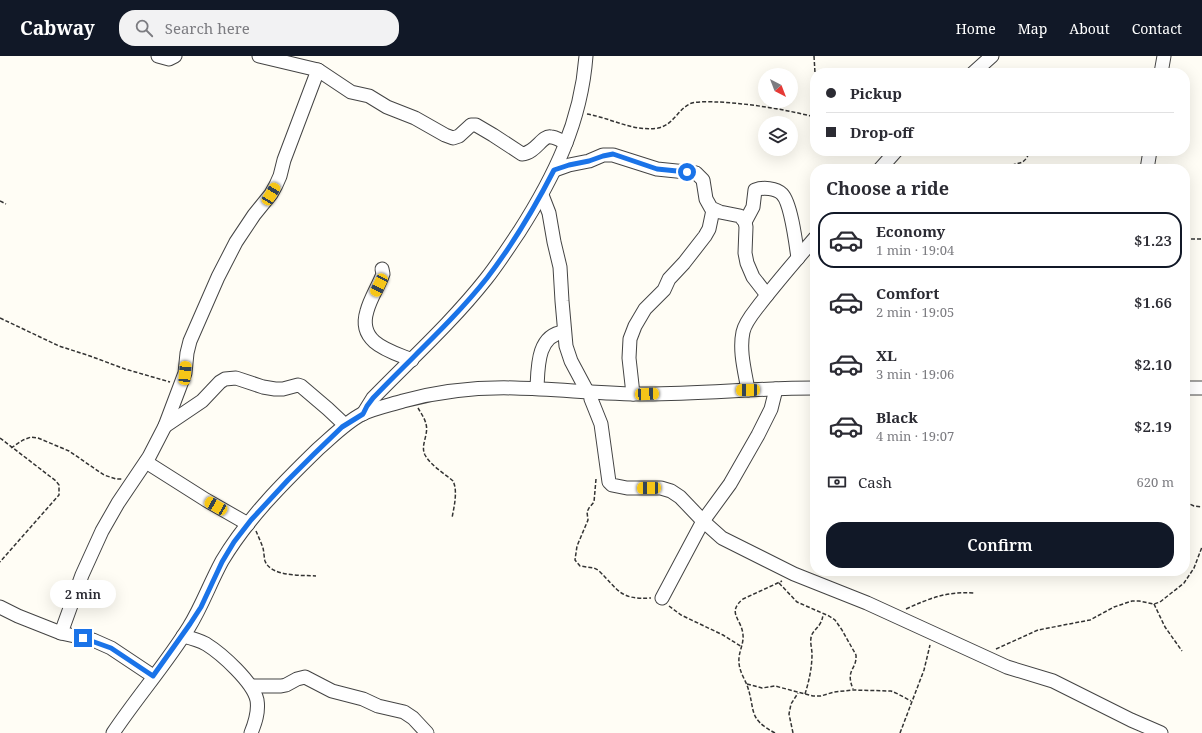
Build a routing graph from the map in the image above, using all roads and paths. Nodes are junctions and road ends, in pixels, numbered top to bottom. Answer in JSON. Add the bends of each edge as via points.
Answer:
{"nodes":[{"id":1,"x":158,"y":56,"type":"edge"},
{"id":2,"x":175,"y":56,"type":"edge"},
{"id":3,"x":259,"y":56,"type":"edge"},
{"id":4,"x":586,"y":56,"type":"edge"},
{"id":5,"x":814,"y":56,"type":"edge"},
{"id":6,"x":992,"y":56,"type":"edge"},
{"id":7,"x":1164,"y":56,"type":"edge"},
{"id":8,"x":815,"y":68,"type":"edge"},
{"id":9,"x":979,"y":68,"type":"edge"},
{"id":10,"x":1162,"y":68,"type":"edge"},
{"id":11,"x":318,"y":70,"type":"junction"},
{"id":12,"x":577,"y":112,"type":"junction"},
{"id":13,"x":810,"y":116,"type":"edge"},
{"id":14,"x":566,"y":143,"type":"junction"},
{"id":15,"x":892,"y":156,"type":"edge"},
{"id":16,"x":1028,"y":156,"type":"edge"},
{"id":17,"x":884,"y":164,"type":"edge"},
{"id":18,"x":1017,"y":164,"type":"edge"},
{"id":19,"x":554,"y":170,"type":"junction"},
{"id":20,"x":542,"y":195,"type":"junction"},
{"id":21,"x":0,"y":201,"type":"edge"},
{"id":22,"x":6,"y":204,"type":"dead end"},
{"id":23,"x":713,"y":210,"type":"junction"},
{"id":24,"x":745,"y":222,"type":"junction"},
{"id":25,"x":1202,"y":238,"type":"edge"},
{"id":26,"x":1190,"y":239,"type":"edge"},
{"id":27,"x":810,"y":244,"type":"edge"},
{"id":28,"x":798,"y":258,"type":"junction"},
{"id":29,"x":382,"y":269,"type":"dead end"},
{"id":30,"x":768,"y":295,"type":"junction"},
{"id":31,"x":0,"y":318,"type":"edge"},
{"id":32,"x":564,"y":332,"type":"junction"},
{"id":33,"x":412,"y":360,"type":"junction"},
{"id":34,"x":180,"y":386,"type":"junction"},
{"id":35,"x":537,"y":388,"type":"junction"},
{"id":36,"x":810,"y":388,"type":"edge"},
{"id":37,"x":1190,"y":388,"type":"edge"},
{"id":38,"x":1202,"y":388,"type":"edge"},
{"id":39,"x":776,"y":389,"type":"junction"},
{"id":40,"x":748,"y":390,"type":"junction"},
{"id":41,"x":589,"y":392,"type":"junction"},
{"id":42,"x":633,"y":394,"type":"junction"},
{"id":43,"x":412,"y":398,"type":"junction"},
{"id":44,"x":363,"y":414,"type":"junction"},
{"id":45,"x":345,"y":425,"type":"junction"},
{"id":46,"x":165,"y":426,"type":"junction"},
{"id":47,"x":0,"y":438,"type":"edge"},
{"id":48,"x":11,"y":448,"type":"junction"},
{"id":49,"x":146,"y":462,"type":"junction"},
{"id":50,"x":598,"y":473,"type":"dead end"},
{"id":51,"x":135,"y":478,"type":"junction"},
{"id":52,"x":1190,"y":504,"type":"edge"},
{"id":53,"x":1202,"y":506,"type":"edge"},
{"id":54,"x":452,"y":518,"type":"dead end"},
{"id":55,"x":703,"y":521,"type":"junction"},
{"id":56,"x":250,"y":522,"type":"junction"},
{"id":57,"x":1202,"y":548,"type":"edge"},
{"id":58,"x":0,"y":562,"type":"edge"},
{"id":59,"x":794,"y":574,"type":"junction"},
{"id":60,"x":1190,"y":574,"type":"edge"},
{"id":61,"x":316,"y":576,"type":"dead end"},
{"id":62,"x":1189,"y":576,"type":"edge"},
{"id":63,"x":779,"y":583,"type":"junction"},
{"id":64,"x":974,"y":593,"type":"dead end"},
{"id":65,"x":662,"y":598,"type":"junction"},
{"id":66,"x":1154,"y":604,"type":"junction"},
{"id":67,"x":0,"y":607,"type":"edge"},
{"id":68,"x":823,"y":614,"type":"junction"},
{"id":69,"x":894,"y":615,"type":"junction"},
{"id":70,"x":61,"y":633,"type":"junction"},
{"id":71,"x":933,"y":633,"type":"junction"},
{"id":72,"x":183,"y":636,"type":"junction"},
{"id":73,"x":742,"y":648,"type":"junction"},
{"id":74,"x":1182,"y":651,"type":"dead end"},
{"id":75,"x":978,"y":653,"type":"junction"},
{"id":76,"x":153,"y":676,"type":"junction"},
{"id":77,"x":746,"y":684,"type":"junction"},
{"id":78,"x":251,"y":686,"type":"junction"},
{"id":79,"x":853,"y":690,"type":"junction"},
{"id":80,"x":798,"y":693,"type":"junction"},
{"id":81,"x":805,"y":694,"type":"junction"},
{"id":82,"x":911,"y":701,"type":"junction"},
{"id":83,"x":112,"y":733,"type":"edge"},
{"id":84,"x":251,"y":733,"type":"edge"},
{"id":85,"x":427,"y":733,"type":"edge"},
{"id":86,"x":775,"y":733,"type":"edge"},
{"id":87,"x":793,"y":733,"type":"edge"},
{"id":88,"x":900,"y":733,"type":"edge"},
{"id":89,"x":1162,"y":733,"type":"edge"}],
"edges":[{"from":1,"to":2,"type":"street","via":[[169,59]]},
{"from":3,"to":11,"type":"street"},
{"from":4,"to":12,"type":"street"},
{"from":5,"to":8,"type":"path"},
{"from":6,"to":9,"type":"street"},
{"from":7,"to":10,"type":"street"},
{"from":11,"to":14,"type":"street","via":[[351,92],[369,96],[453,138],[471,125],[476,125],[522,154],[528,154],[546,137],[550,136]]},
{"from":11,"to":34,"type":"street","via":[[276,185],[236,242],[190,341],[185,373]]},
{"from":12,"to":13,"type":"path","via":[[641,128],[659,128],[668,124],[686,106],[696,102],[744,104]]},
{"from":12,"to":14,"type":"street"},
{"from":14,"to":19,"type":"street"},
{"from":15,"to":17,"type":"street"},
{"from":16,"to":18,"type":"path","via":[[1025,161]]},
{"from":19,"to":20,"type":"street"},
{"from":19,"to":23,"type":"street","via":[[613,154],[657,169],[696,173],[703,180],[706,199]]},
{"from":20,"to":32,"type":"street","via":[[549,213],[559,259]]},
{"from":20,"to":33,"type":"street","via":[[486,279]]},
{"from":21,"to":22,"type":"path"},
{"from":23,"to":24,"type":"street","via":[[740,216]]},
{"from":23,"to":42,"type":"street","via":[[705,236],[669,279],[664,290],[645,309],[635,326],[630,339],[629,358]]},
{"from":24,"to":28,"type":"street","via":[[753,207],[755,190],[778,191],[787,203]]},
{"from":24,"to":30,"type":"street","via":[[747,263],[753,277]]},
{"from":25,"to":26,"type":"path"},
{"from":27,"to":28,"type":"street"},
{"from":28,"to":30,"type":"street"},
{"from":29,"to":33,"type":"street","via":[[383,274],[366,312],[367,332],[377,345]]},
{"from":30,"to":40,"type":"street","via":[[743,330],[742,353]]},
{"from":31,"to":34,"type":"path","via":[[59,346],[125,370]]},
{"from":32,"to":35,"type":"street","via":[[554,334],[546,341],[538,367]]},
{"from":32,"to":41,"type":"street","via":[[570,361]]},
{"from":33,"to":44,"type":"street","via":[[373,398]]},
{"from":34,"to":46,"type":"street"},
{"from":35,"to":41,"type":"street"},
{"from":35,"to":43,"type":"street","via":[[453,390]]},
{"from":36,"to":39,"type":"street"},
{"from":37,"to":38,"type":"street"},
{"from":39,"to":40,"type":"street"},
{"from":39,"to":55,"type":"street","via":[[771,409],[758,435],[730,484]]},
{"from":40,"to":42,"type":"street"},
{"from":41,"to":42,"type":"street"},
{"from":41,"to":55,"type":"street","via":[[601,424],[610,484],[627,488],[661,488],[671,491]]},
{"from":43,"to":44,"type":"street"},
{"from":43,"to":54,"type":"path","via":[[426,423],[427,432],[423,449],[425,455],[454,484],[455,505]]},
{"from":44,"to":45,"type":"street"},
{"from":45,"to":46,"type":"street","via":[[301,386],[275,389],[230,378],[220,382],[202,401]]},
{"from":45,"to":56,"type":"street","via":[[288,480]]},
{"from":46,"to":49,"type":"street"},
{"from":47,"to":48,"type":"path"},
{"from":48,"to":51,"type":"path","via":[[31,437],[38,438],[69,451],[104,475],[116,479]]},
{"from":48,"to":58,"type":"path","via":[[56,481],[60,488],[59,494]]},
{"from":49,"to":51,"type":"street"},
{"from":49,"to":56,"type":"street","via":[[206,500]]},
{"from":50,"to":65,"type":"path","via":[[594,502],[589,508],[587,524],[575,553],[577,563],[598,570],[620,593],[628,597]]},
{"from":51,"to":70,"type":"street","via":[[102,530]]},
{"from":52,"to":53,"type":"path"},
{"from":55,"to":59,"type":"street","via":[[722,538]]},
{"from":55,"to":65,"type":"street"},
{"from":56,"to":61,"type":"path","via":[[265,561],[274,571]]},
{"from":56,"to":72,"type":"street","via":[[222,562],[201,607]]},
{"from":57,"to":60,"type":"path"},
{"from":59,"to":63,"type":"path"},
{"from":59,"to":69,"type":"street"},
{"from":62,"to":66,"type":"path","via":[[1168,597]]},
{"from":63,"to":68,"type":"path","via":[[797,602]]},
{"from":63,"to":73,"type":"path","via":[[743,599],[735,608],[744,636]]},
{"from":64,"to":69,"type":"path","via":[[949,593],[925,600]]},
{"from":65,"to":73,"type":"path","via":[[681,615],[723,635]]},
{"from":66,"to":74,"type":"path","via":[[1165,627]]},
{"from":66,"to":75,"type":"path","via":[[1132,602],[1090,620],[1038,630],[1001,648]]},
{"from":67,"to":70,"type":"street"},
{"from":68,"to":79,"type":"path","via":[[838,623],[856,655],[850,674]]},
{"from":68,"to":81,"type":"path","via":[[822,623],[810,639],[812,663]]},
{"from":69,"to":71,"type":"street"},
{"from":70,"to":76,"type":"street","via":[[94,640],[111,648]]},
{"from":71,"to":75,"type":"street"},
{"from":71,"to":82,"type":"path","via":[[924,670]]},
{"from":72,"to":76,"type":"street"},
{"from":72,"to":78,"type":"street","via":[[195,638],[219,653]]},
{"from":73,"to":77,"type":"path","via":[[739,663]]},
{"from":75,"to":89,"type":"street","via":[[1007,666],[1053,681]]},
{"from":76,"to":83,"type":"street"},
{"from":77,"to":80,"type":"path","via":[[762,688],[775,686]]},
{"from":77,"to":86,"type":"path","via":[[757,720]]},
{"from":78,"to":84,"type":"street","via":[[257,709]]},
{"from":78,"to":85,"type":"street","via":[[281,686],[305,678],[378,706],[404,712]]},
{"from":79,"to":81,"type":"path","via":[[821,696]]},
{"from":79,"to":82,"type":"path","via":[[891,692]]},
{"from":80,"to":81,"type":"path"},
{"from":80,"to":87,"type":"path","via":[[789,710]]},
{"from":82,"to":88,"type":"path"}]}
